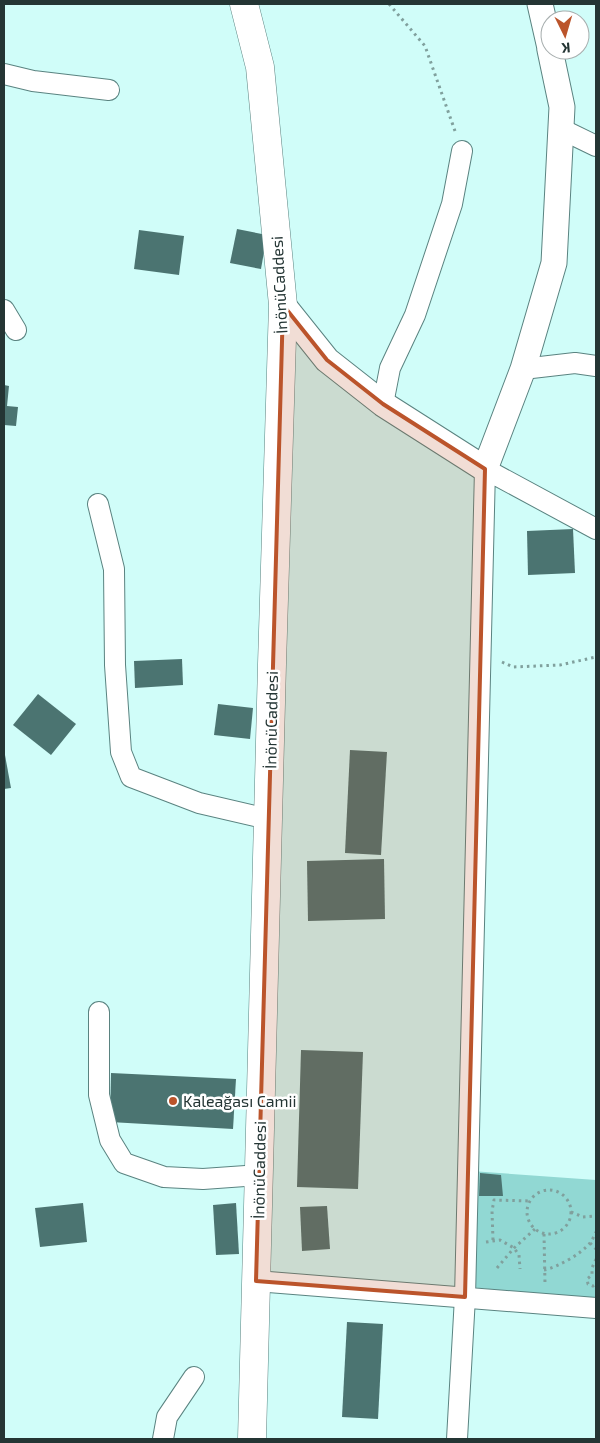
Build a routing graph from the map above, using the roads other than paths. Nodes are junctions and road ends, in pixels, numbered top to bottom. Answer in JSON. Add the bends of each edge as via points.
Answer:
{"nodes":[{"id":1,"x":244,"y":4,"type":"edge"},
{"id":2,"x":552,"y":60,"type":"edge"},
{"id":3,"x":4,"y":74,"type":"edge"},
{"id":4,"x":109,"y":90,"type":"dead end"},
{"id":5,"x":561,"y":129,"type":"junction"},
{"id":6,"x":596,"y":146,"type":"edge"},
{"id":7,"x":462,"y":151,"type":"road end"},
{"id":8,"x":283,"y":305,"type":"junction"},
{"id":9,"x":4,"y":310,"type":"edge"},
{"id":10,"x":16,"y":330,"type":"dead end"},
{"id":11,"x":596,"y":366,"type":"edge"},
{"id":12,"x":523,"y":369,"type":"junction"},
{"id":13,"x":383,"y":404,"type":"junction"},
{"id":14,"x":485,"y":469,"type":"junction"},
{"id":15,"x":98,"y":504,"type":"dead end"},
{"id":16,"x":596,"y":529,"type":"edge"},
{"id":17,"x":268,"y":819,"type":"junction"},
{"id":18,"x":99,"y":1012,"type":"dead end"},
{"id":19,"x":259,"y":1174,"type":"junction"},
{"id":20,"x":256,"y":1281,"type":"junction"},
{"id":21,"x":464,"y":1297,"type":"junction"},
{"id":22,"x":596,"y":1308,"type":"edge"},
{"id":23,"x":194,"y":1377,"type":"dead end"},
{"id":24,"x":163,"y":1439,"type":"edge"},
{"id":25,"x":252,"y":1439,"type":"edge"},
{"id":26,"x":457,"y":1439,"type":"edge"}],
"edges":[{"from":1,"to":8,"type":"main road","name":"İnönüCaddesi","via":[[260,67]]},
{"from":2,"to":5,"type":"street","via":[[562,107]]},
{"from":3,"to":4,"type":"street","via":[[33,81]]},
{"from":5,"to":6,"type":"street"},
{"from":5,"to":12,"type":"street","via":[[554,263]]},
{"from":7,"to":13,"type":"street","via":[[452,204],[415,315],[390,368]]},
{"from":8,"to":13,"type":"street","via":[[327,360]]},
{"from":8,"to":17,"type":"main road","name":"İnönüCaddesi"},
{"from":9,"to":10,"type":"street"},
{"from":11,"to":12,"type":"street","via":[[575,363]]},
{"from":12,"to":14,"type":"street"},
{"from":13,"to":14,"type":"street"},
{"from":14,"to":16,"type":"street"},
{"from":14,"to":21,"type":"street"},
{"from":15,"to":17,"type":"street","via":[[114,570],[121,752],[130,777],[198,803]]},
{"from":17,"to":19,"type":"main road","name":"İnönüCaddesi"},
{"from":18,"to":19,"type":"street","via":[[99,1095],[110,1140],[124,1163],[164,1177],[202,1179]]},
{"from":19,"to":20,"type":"main road","name":"İnönüCaddesi"},
{"from":20,"to":21,"type":"street"},
{"from":20,"to":25,"type":"main road","name":"İnönüCaddesi"},
{"from":21,"to":22,"type":"street"},
{"from":21,"to":26,"type":"street"},
{"from":23,"to":24,"type":"street","via":[[167,1417]]}]}
